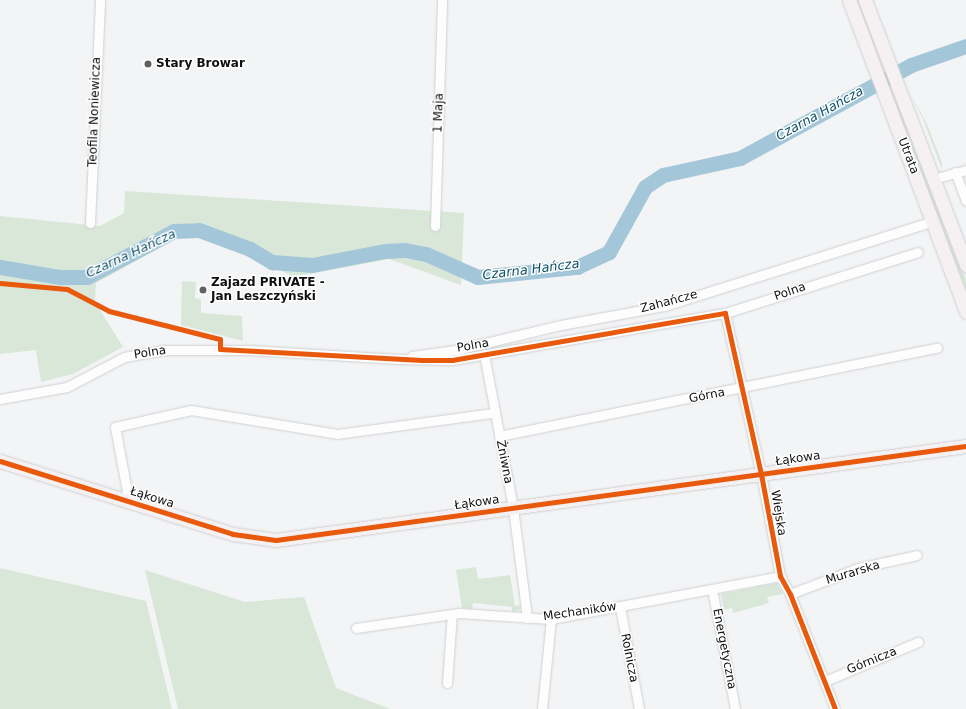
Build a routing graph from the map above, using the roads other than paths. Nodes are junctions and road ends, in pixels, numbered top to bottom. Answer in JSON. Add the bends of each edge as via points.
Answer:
{"nodes":[{"id":1,"x":100,"y":0,"type":"edge"},
{"id":2,"x":442,"y":0,"type":"edge"},
{"id":3,"x":849,"y":0,"type":"edge"},
{"id":4,"x":865,"y":0,"type":"edge"},
{"id":5,"x":966,"y":170,"type":"edge"},
{"id":6,"x":955,"y":172,"type":"junction"},
{"id":7,"x":933,"y":178,"type":"junction"},
{"id":8,"x":966,"y":201,"type":"edge"},
{"id":9,"x":933,"y":221,"type":"junction"},
{"id":10,"x":90,"y":223,"type":"dead end"},
{"id":11,"x":435,"y":226,"type":"dead end"},
{"id":12,"x":918,"y":252,"type":"dead end"},
{"id":13,"x":966,"y":265,"type":"edge"},
{"id":14,"x":966,"y":312,"type":"edge"},
{"id":15,"x":725,"y":313,"type":"junction"},
{"id":16,"x":938,"y":348,"type":"dead end"},
{"id":17,"x":484,"y":354,"type":"junction"},
{"id":18,"x":398,"y":359,"type":"junction"},
{"id":19,"x":743,"y":389,"type":"junction"},
{"id":20,"x":0,"y":399,"type":"edge"},
{"id":21,"x":493,"y":414,"type":"junction"},
{"id":22,"x":499,"y":436,"type":"junction"},
{"id":23,"x":966,"y":446,"type":"edge"},
{"id":24,"x":0,"y":462,"type":"edge"},
{"id":25,"x":761,"y":474,"type":"junction"},
{"id":26,"x":124,"y":500,"type":"junction"},
{"id":27,"x":513,"y":508,"type":"junction"},
{"id":28,"x":918,"y":555,"type":"dead end"},
{"id":29,"x":780,"y":576,"type":"junction"},
{"id":30,"x":712,"y":589,"type":"junction"},
{"id":31,"x":790,"y":594,"type":"junction"},
{"id":32,"x":620,"y":607,"type":"junction"},
{"id":33,"x":452,"y":614,"type":"junction"},
{"id":34,"x":527,"y":618,"type":"junction"},
{"id":35,"x":551,"y":619,"type":"junction"},
{"id":36,"x":356,"y":628,"type":"dead end"},
{"id":37,"x":918,"y":642,"type":"dead end"},
{"id":38,"x":825,"y":681,"type":"junction"},
{"id":39,"x":447,"y":683,"type":"dead end"},
{"id":40,"x":542,"y":709,"type":"edge"},
{"id":41,"x":639,"y":709,"type":"edge"},
{"id":42,"x":735,"y":709,"type":"edge"},
{"id":43,"x":835,"y":709,"type":"edge"}],
"edges":[{"from":1,"to":10,"type":"street","name":"Teofila Noniewicza"},
{"from":2,"to":11,"type":"street","name":"1 Maja"},
{"from":3,"to":9,"type":"street","name":"Utrata"},
{"from":4,"to":7,"type":"street","name":"Utrata"},
{"from":5,"to":6,"type":"street"},
{"from":6,"to":7,"type":"street"},
{"from":6,"to":8,"type":"street"},
{"from":7,"to":13,"type":"street","name":"Utrata"},
{"from":9,"to":14,"type":"street","name":"Utrata"},
{"from":9,"to":18,"type":"street","name":"Zahańcze","via":[[664,306],[561,325],[456,350]]},
{"from":12,"to":15,"type":"street","name":"Polna"},
{"from":15,"to":17,"type":"street","name":"Polna"},
{"from":15,"to":19,"type":"street","name":"Wiejska"},
{"from":16,"to":19,"type":"street","name":"Górna"},
{"from":17,"to":18,"type":"street","name":"Polna","via":[[452,360]]},
{"from":17,"to":21,"type":"street","name":"Żniwna"},
{"from":18,"to":20,"type":"street","name":"Polna","via":[[250,350],[164,350],[124,358],[67,387]]},
{"from":19,"to":22,"type":"street","name":"Górna"},
{"from":19,"to":25,"type":"street","name":"Wiejska"},
{"from":21,"to":22,"type":"street","name":"Żniwna"},
{"from":21,"to":26,"type":"street","via":[[337,434],[191,410],[115,427],[127,491]]},
{"from":22,"to":27,"type":"street","name":"Żniwna"},
{"from":23,"to":25,"type":"street","name":"Łąkowa"},
{"from":24,"to":26,"type":"street","name":"Łąkowa"},
{"from":25,"to":27,"type":"street","name":"Łąkowa"},
{"from":25,"to":29,"type":"street","name":"Wiejska"},
{"from":26,"to":27,"type":"street","name":"Łąkowa","via":[[233,534],[276,540]]},
{"from":27,"to":34,"type":"street","name":"Żniwna"},
{"from":28,"to":31,"type":"street","name":"Murarska","via":[[858,568]]},
{"from":29,"to":30,"type":"street","name":"Mechaników"},
{"from":29,"to":31,"type":"street","name":"Wiejska"},
{"from":30,"to":32,"type":"street","name":"Mechaników"},
{"from":30,"to":42,"type":"street","name":"Energetyczna"},
{"from":31,"to":38,"type":"street","name":"Wiejska"},
{"from":32,"to":35,"type":"street","name":"Mechaników"},
{"from":32,"to":41,"type":"street","name":"Rolnicza"},
{"from":33,"to":34,"type":"street","name":"Mechaników"},
{"from":33,"to":36,"type":"street","name":"Mechaników"},
{"from":33,"to":39,"type":"street"},
{"from":34,"to":35,"type":"street","name":"Mechaników"},
{"from":35,"to":40,"type":"street"},
{"from":37,"to":38,"type":"street","name":"Górnicza"},
{"from":38,"to":43,"type":"street","name":"Wiejska"}]}
